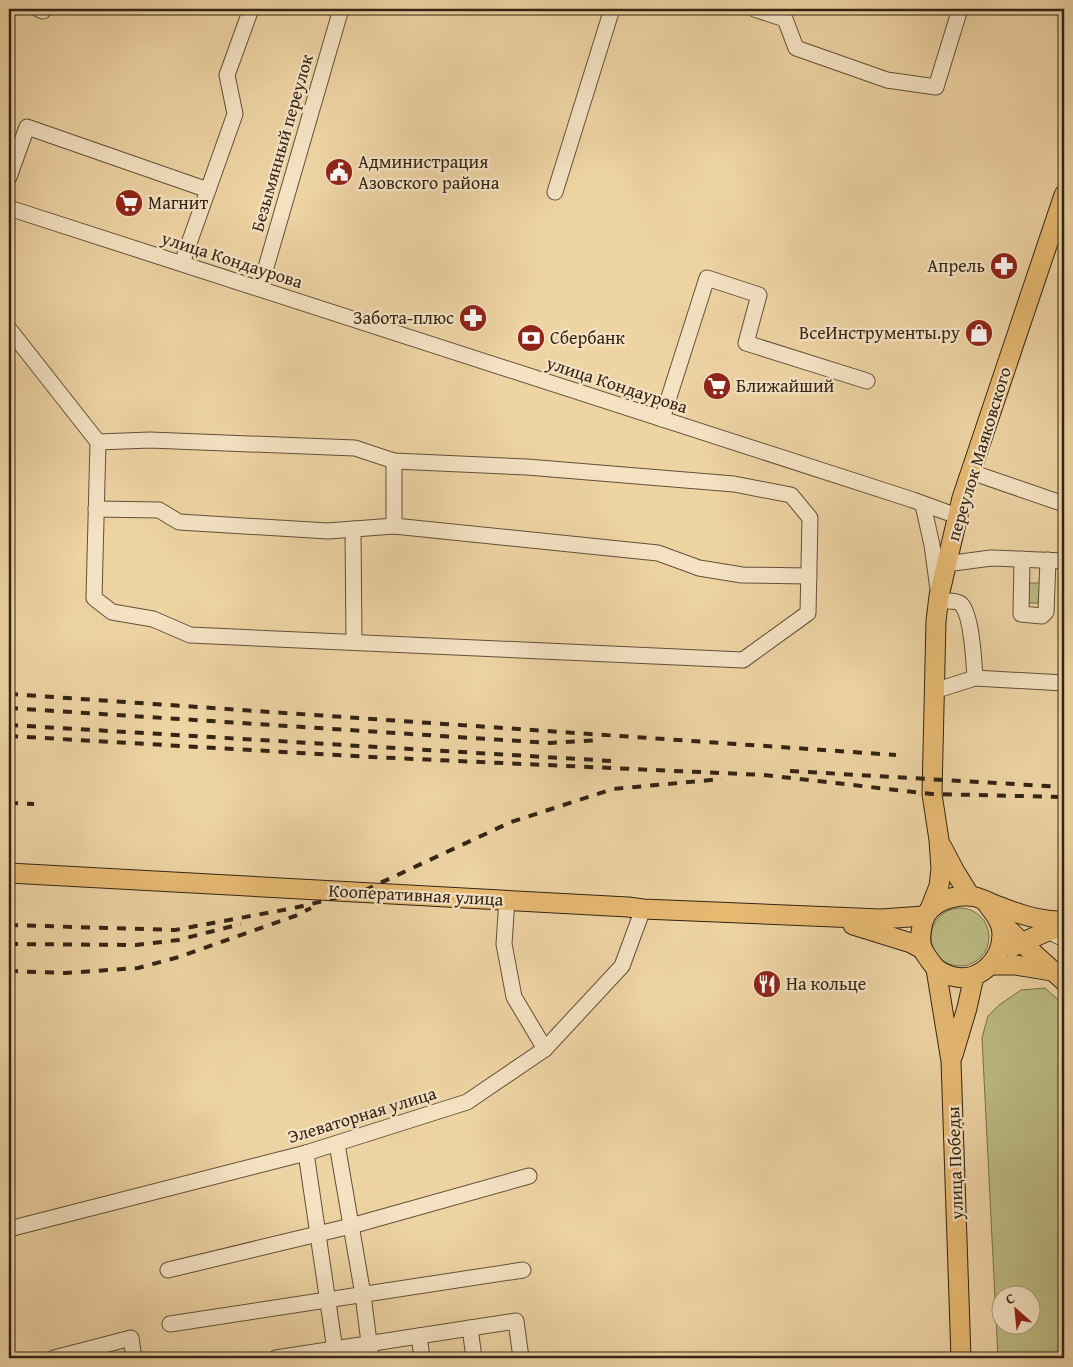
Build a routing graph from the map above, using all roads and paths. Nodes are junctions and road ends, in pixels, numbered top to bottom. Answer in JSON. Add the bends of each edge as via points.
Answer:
{"nodes":[{"id":1,"x":251,"y":9,"type":"edge"},
{"id":2,"x":341,"y":9,"type":"edge"},
{"id":3,"x":612,"y":9,"type":"edge"},
{"id":4,"x":754,"y":9,"type":"edge"},
{"id":5,"x":960,"y":9,"type":"edge"},
{"id":6,"x":9,"y":178,"type":"edge"},
{"id":7,"x":208,"y":190,"type":"junction"},
{"id":8,"x":555,"y":192,"type":"dead end"},
{"id":9,"x":1064,"y":196,"type":"edge"},
{"id":10,"x":9,"y":208,"type":"edge"},
{"id":11,"x":182,"y":264,"type":"junction"},
{"id":12,"x":260,"y":288,"type":"junction"},
{"id":13,"x":9,"y":329,"type":"edge"},
{"id":14,"x":867,"y":381,"type":"dead end"},
{"id":15,"x":662,"y":419,"type":"junction"},
{"id":16,"x":98,"y":442,"type":"junction"},
{"id":17,"x":394,"y":462,"type":"junction"},
{"id":18,"x":971,"y":472,"type":"junction"},
{"id":19,"x":1064,"y":504,"type":"edge"},
{"id":20,"x":923,"y":505,"type":"junction"},
{"id":21,"x":96,"y":509,"type":"junction"},
{"id":22,"x":957,"y":516,"type":"junction"},
{"id":23,"x":394,"y":526,"type":"junction"},
{"id":24,"x":354,"y":529,"type":"junction"},
{"id":25,"x":1022,"y":560,"type":"junction"},
{"id":26,"x":1048,"y":560,"type":"junction"},
{"id":27,"x":1064,"y":561,"type":"edge"},
{"id":28,"x":946,"y":564,"type":"junction"},
{"id":29,"x":809,"y":576,"type":"junction"},
{"id":30,"x":938,"y":599,"type":"junction"},
{"id":31,"x":354,"y":642,"type":"junction"},
{"id":32,"x":975,"y":678,"type":"junction"},
{"id":33,"x":1064,"y":683,"type":"edge"},
{"id":34,"x":934,"y":691,"type":"junction"},
{"id":35,"x":939,"y":840,"type":"junction"},
{"id":36,"x":9,"y":872,"type":"edge"},
{"id":37,"x":978,"y":898,"type":"junction"},
{"id":38,"x":507,"y":899,"type":"junction"},
{"id":39,"x":642,"y":909,"type":"junction"},
{"id":40,"x":927,"y":913,"type":"junction"},
{"id":41,"x":822,"y":917,"type":"junction"},
{"id":42,"x":998,"y":920,"type":"junction"},
{"id":43,"x":1064,"y":921,"type":"edge"},
{"id":44,"x":1059,"y":933,"type":"edge"},
{"id":45,"x":1021,"y":942,"type":"junction"},
{"id":46,"x":922,"y":949,"type":"junction"},
{"id":47,"x":995,"y":959,"type":"junction"},
{"id":48,"x":936,"y":969,"type":"junction"},
{"id":49,"x":974,"y":976,"type":"junction"},
{"id":50,"x":1059,"y":976,"type":"edge"},
{"id":51,"x":545,"y":1049,"type":"junction"},
{"id":52,"x":951,"y":1061,"type":"junction"},
{"id":53,"x":337,"y":1144,"type":"junction"},
{"id":54,"x":306,"y":1153,"type":"junction"},
{"id":55,"x":529,"y":1176,"type":"dead end"},
{"id":56,"x":351,"y":1226,"type":"junction"},
{"id":57,"x":9,"y":1229,"type":"edge"},
{"id":58,"x":318,"y":1234,"type":"junction"},
{"id":59,"x":168,"y":1270,"type":"dead end"},
{"id":60,"x":523,"y":1270,"type":"dead end"},
{"id":61,"x":363,"y":1295,"type":"junction"},
{"id":62,"x":328,"y":1299,"type":"junction"},
{"id":63,"x":170,"y":1324,"type":"dead end"},
{"id":64,"x":470,"y":1328,"type":"junction"},
{"id":65,"x":419,"y":1336,"type":"junction"},
{"id":66,"x":370,"y":1351,"type":"edge"},
{"id":67,"x":326,"y":1353,"type":"edge"},
{"id":68,"x":54,"y":1358,"type":"edge"},
{"id":69,"x":134,"y":1358,"type":"edge"},
{"id":70,"x":276,"y":1358,"type":"edge"},
{"id":71,"x":422,"y":1358,"type":"edge"},
{"id":72,"x":474,"y":1358,"type":"edge"},
{"id":73,"x":521,"y":1358,"type":"edge"},
{"id":74,"x":961,"y":1358,"type":"edge"}],
"edges":[{"from":1,"to":7,"type":"street","via":[[227,75],[234,114]]},
{"from":2,"to":12,"type":"street","name":"Безымянный переулок"},
{"from":3,"to":8,"type":"street"},
{"from":4,"to":5,"type":"street","via":[[784,19],[796,48],[887,80],[936,87]]},
{"from":6,"to":7,"type":"street","via":[[27,127]]},
{"from":7,"to":11,"type":"street"},
{"from":9,"to":18,"type":"main road","name":"переулок Маяковского"},
{"from":10,"to":11,"type":"street","name":"улица Кондаурова"},
{"from":11,"to":12,"type":"street","name":"улица Кондаурова"},
{"from":12,"to":15,"type":"street","name":"улица Кондаурова"},
{"from":13,"to":16,"type":"street"},
{"from":14,"to":15,"type":"street","via":[[746,343],[759,296],[707,278]]},
{"from":15,"to":20,"type":"street","name":"улица Кондаурова"},
{"from":16,"to":17,"type":"street","via":[[150,440],[356,448]]},
{"from":16,"to":21,"type":"street"},
{"from":17,"to":23,"type":"street"},
{"from":17,"to":29,"type":"street","via":[[527,468],[724,484],[792,495],[810,518]]},
{"from":18,"to":19,"type":"street"},
{"from":18,"to":22,"type":"main road","name":"переулок Маяковского"},
{"from":20,"to":22,"type":"street","name":"улица Кондаурова"},
{"from":20,"to":30,"type":"street","via":[[932,545]]},
{"from":21,"to":24,"type":"street","via":[[159,510],[179,522],[328,531]]},
{"from":21,"to":31,"type":"street","via":[[94,598],[112,612],[153,619],[190,634]]},
{"from":22,"to":28,"type":"main road","name":"переулок Маяковского"},
{"from":23,"to":24,"type":"street"},
{"from":23,"to":29,"type":"street","via":[[658,553],[699,568],[742,575]]},
{"from":24,"to":31,"type":"street"},
{"from":25,"to":26,"type":"street"},
{"from":25,"to":26,"type":"street","via":[[1020,611],[1023,615],[1042,616],[1046,612]]},
{"from":25,"to":28,"type":"street","via":[[991,558]]},
{"from":26,"to":27,"type":"street"},
{"from":28,"to":30,"type":"main road","name":"переулок Маяковского"},
{"from":29,"to":31,"type":"street","via":[[808,613],[743,660]]},
{"from":30,"to":32,"type":"street","via":[[957,602],[963,607],[970,632]]},
{"from":30,"to":34,"type":"main road","name":"переулок Маяковского"},
{"from":32,"to":33,"type":"street"},
{"from":32,"to":34,"type":"street"},
{"from":34,"to":35,"type":"main road","name":"переулок Маяковского","via":[[932,794]]},
{"from":35,"to":37,"type":"main road","via":[[954,870]]},
{"from":35,"to":40,"type":"main road","via":[[939,886]]},
{"from":36,"to":38,"type":"main road","name":"Кооперативная улица"},
{"from":37,"to":40,"type":"main road","via":[[953,897],[939,902]]},
{"from":37,"to":42,"type":"main road"},
{"from":37,"to":43,"type":"main road","via":[[1039,919]]},
{"from":38,"to":39,"type":"main road","name":"Кооперативная улица"},
{"from":38,"to":51,"type":"street","via":[[504,944],[514,997]]},
{"from":39,"to":41,"type":"main road","name":"Кооперативная улица"},
{"from":39,"to":51,"type":"street","name":"Элеваторная улица","via":[[622,966]]},
{"from":40,"to":41,"type":"main road","name":"Кооперативная улица","via":[[881,919]]},
{"from":40,"to":46,"type":"main road","via":[[920,934]]},
{"from":41,"to":46,"type":"main road","name":"Кооперативная улица"},
{"from":42,"to":45,"type":"main road"},
{"from":42,"to":47,"type":"main road","via":[[1002,934]]},
{"from":44,"to":45,"type":"main road"},
{"from":45,"to":47,"type":"main road"},
{"from":45,"to":50,"type":"main road"},
{"from":46,"to":48,"type":"main road"},
{"from":47,"to":49,"type":"main road"},
{"from":47,"to":50,"type":"main road"},
{"from":48,"to":49,"type":"main road","via":[[958,978]]},
{"from":48,"to":52,"type":"main road","name":"улица Победы"},
{"from":49,"to":52,"type":"main road"},
{"from":51,"to":53,"type":"street","name":"Элеваторная улица","via":[[467,1102]]},
{"from":52,"to":74,"type":"main road","name":"улица Победы"},
{"from":53,"to":54,"type":"street","name":"Элеваторная улица"},
{"from":53,"to":56,"type":"street"},
{"from":54,"to":57,"type":"street","name":"Элеваторная улица"},
{"from":54,"to":58,"type":"street"},
{"from":55,"to":56,"type":"street"},
{"from":56,"to":58,"type":"street"},
{"from":56,"to":61,"type":"street"},
{"from":58,"to":59,"type":"street"},
{"from":58,"to":62,"type":"street"},
{"from":60,"to":61,"type":"street"},
{"from":61,"to":62,"type":"street"},
{"from":61,"to":66,"type":"street"},
{"from":62,"to":63,"type":"street"},
{"from":62,"to":67,"type":"street"},
{"from":64,"to":65,"type":"street"},
{"from":64,"to":72,"type":"street"},
{"from":64,"to":73,"type":"street","via":[[516,1321]]},
{"from":65,"to":66,"type":"street"},
{"from":65,"to":71,"type":"street"},
{"from":66,"to":67,"type":"street"},
{"from":67,"to":70,"type":"street"},
{"from":68,"to":69,"type":"street","via":[[130,1338]]}]}
